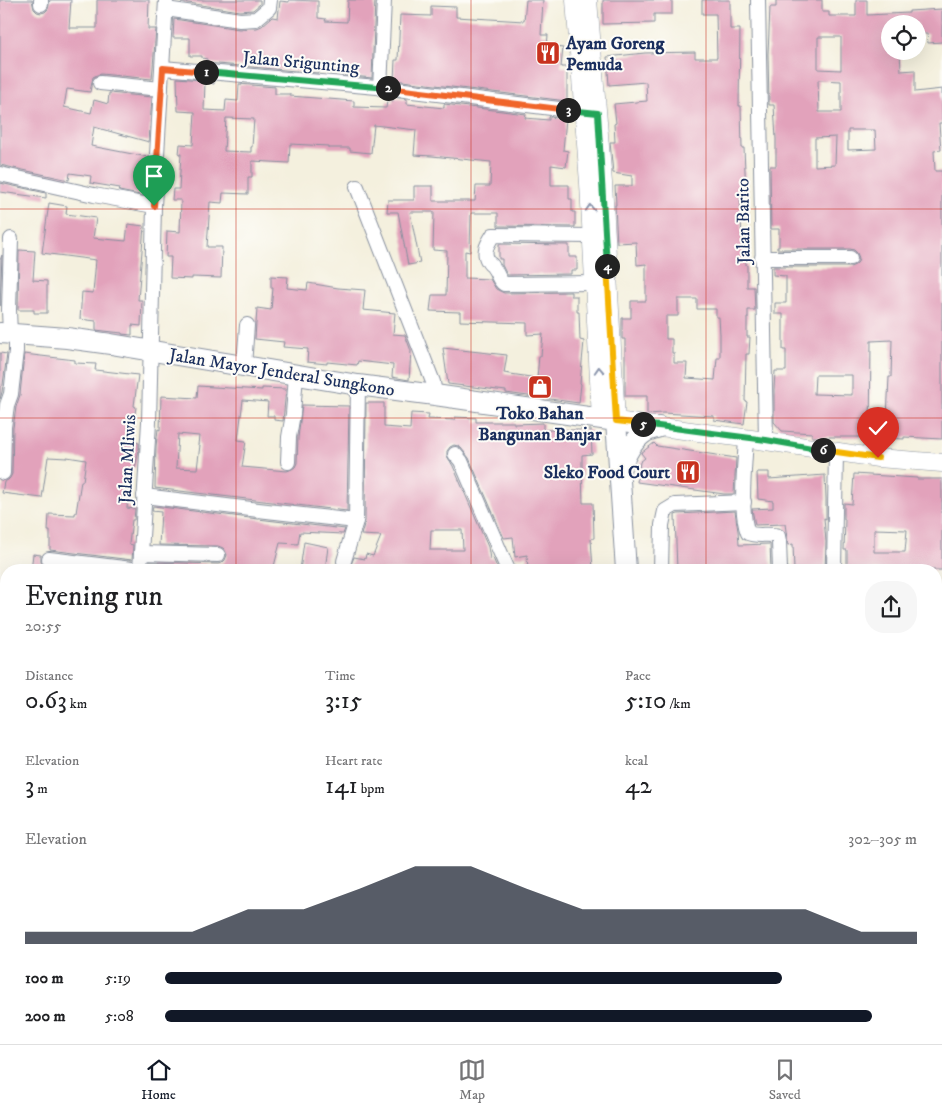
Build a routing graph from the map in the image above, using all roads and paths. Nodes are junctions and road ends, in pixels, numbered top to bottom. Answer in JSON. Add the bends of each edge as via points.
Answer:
{"nodes":[{"id":1,"x":270,"y":0,"type":"edge"},
{"id":2,"x":384,"y":0,"type":"edge"},
{"id":3,"x":758,"y":0,"type":"edge"},
{"id":4,"x":582,"y":2,"type":"edge"},
{"id":5,"x":166,"y":5,"type":"edge"},
{"id":6,"x":163,"y":68,"type":"junction"},
{"id":7,"x":100,"y":83,"type":"dead end"},
{"id":8,"x":383,"y":88,"type":"junction"},
{"id":9,"x":162,"y":89,"type":"junction"},
{"id":10,"x":591,"y":113,"type":"junction"},
{"id":11,"x":0,"y":174,"type":"edge"},
{"id":12,"x":596,"y":183,"type":"junction"},
{"id":13,"x":357,"y":187,"type":"dead end"},
{"id":14,"x":154,"y":206,"type":"junction"},
{"id":15,"x":592,"y":236,"type":"junction"},
{"id":16,"x":11,"y":239,"type":"dead end"},
{"id":17,"x":762,"y":258,"type":"junction"},
{"id":18,"x":850,"y":258,"type":"dead end"},
{"id":19,"x":594,"y":283,"type":"junction"},
{"id":20,"x":248,"y":325,"type":"dead end"},
{"id":21,"x":9,"y":334,"type":"edge"},
{"id":22,"x":150,"y":350,"type":"junction"},
{"id":23,"x":244,"y":366,"type":"junction"},
{"id":24,"x":296,"y":375,"type":"junction"},
{"id":25,"x":358,"y":385,"type":"junction"},
{"id":26,"x":435,"y":395,"type":"junction"},
{"id":27,"x":609,"y":420,"type":"junction"},
{"id":28,"x":659,"y":427,"type":"junction"},
{"id":29,"x":746,"y":438,"type":"junction"},
{"id":30,"x":766,"y":440,"type":"junction"},
{"id":31,"x":836,"y":452,"type":"junction"},
{"id":32,"x":455,"y":454,"type":"dead end"},
{"id":33,"x":288,"y":462,"type":"dead end"},
{"id":34,"x":942,"y":463,"type":"edge"},
{"id":35,"x":619,"y":471,"type":"junction"},
{"id":36,"x":3,"y":473,"type":"dead end"},
{"id":37,"x":144,"y":496,"type":"junction"},
{"id":38,"x":744,"y":502,"type":"junction"},
{"id":39,"x":356,"y":521,"type":"junction"},
{"id":40,"x":140,"y":553,"type":"junction"},
{"id":41,"x":218,"y":555,"type":"dead end"},
{"id":42,"x":49,"y":559,"type":"dead end"},
{"id":43,"x":344,"y":561,"type":"dead end"},
{"id":44,"x":69,"y":564,"type":"edge"},
{"id":45,"x":140,"y":564,"type":"edge"},
{"id":46,"x":505,"y":564,"type":"edge"},
{"id":47,"x":614,"y":564,"type":"edge"},
{"id":48,"x":626,"y":564,"type":"edge"},
{"id":49,"x":661,"y":564,"type":"edge"},
{"id":50,"x":780,"y":564,"type":"edge"},
{"id":51,"x":834,"y":564,"type":"edge"}],
"edges":[{"from":1,"to":5,"type":"street","via":[[269,8],[256,19],[240,20]]},
{"from":2,"to":8,"type":"street"},
{"from":3,"to":17,"type":"street","name":"Jalan Barito"},
{"from":4,"to":10,"type":"main road"},
{"from":5,"to":6,"type":"street","name":"Jalan Mliwis"},
{"from":6,"to":8,"type":"street","name":"Jalan Srigunting"},
{"from":6,"to":9,"type":"street","name":"Jalan Mliwis"},
{"from":7,"to":9,"type":"street"},
{"from":8,"to":10,"type":"street","name":"Jalan Srigunting"},
{"from":9,"to":14,"type":"street","name":"Jalan Mliwis"},
{"from":10,"to":12,"type":"main road"},
{"from":11,"to":14,"type":"street"},
{"from":15,"to":12,"type":"main road","one_way":true},
{"from":12,"to":27,"type":"main road"},
{"from":13,"to":26,"type":"street","via":[[433,382]]},
{"from":14,"to":22,"type":"street","name":"Jalan Mliwis"},
{"from":15,"to":19,"type":"main road"},
{"from":15,"to":19,"type":"street","via":[[493,235],[485,254],[504,284]]},
{"from":16,"to":21,"type":"street"},
{"from":17,"to":18,"type":"street"},
{"from":17,"to":30,"type":"street","name":"Jalan Barito"},
{"from":27,"to":19,"type":"main road","one_way":true},
{"from":20,"to":23,"type":"street"},
{"from":21,"to":22,"type":"highway","name":"Jalan Mayor Jenderal Sungkono"},
{"from":21,"to":36,"type":"street","via":[[16,351],[4,427]]},
{"from":22,"to":23,"type":"highway","name":"Jalan Mayor Jenderal Sungkono"},
{"from":22,"to":37,"type":"street","name":"Jalan Mliwis"},
{"from":23,"to":24,"type":"highway","name":"Jalan Mayor Jenderal Sungkono"},
{"from":24,"to":25,"type":"highway","name":"Jalan Mayor Jenderal Sungkono"},
{"from":24,"to":33,"type":"street"},
{"from":25,"to":26,"type":"highway","name":"Jalan Mayor Jenderal Sungkono"},
{"from":25,"to":39,"type":"street"},
{"from":26,"to":27,"type":"highway","name":"Jalan Mayor Jenderal Sungkono"},
{"from":27,"to":28,"type":"main road"},
{"from":27,"to":35,"type":"highway"},
{"from":27,"to":47,"type":"highway","via":[[608,479]]},
{"from":28,"to":29,"type":"main road"},
{"from":28,"to":35,"type":"highway","via":[[644,433],[630,447]]},
{"from":29,"to":30,"type":"main road"},
{"from":29,"to":38,"type":"street"},
{"from":30,"to":31,"type":"main road"},
{"from":31,"to":34,"type":"main road"},
{"from":31,"to":51,"type":"street"},
{"from":32,"to":46,"type":"street","via":[[461,461]]},
{"from":35,"to":48,"type":"highway"},
{"from":37,"to":39,"type":"street"},
{"from":37,"to":40,"type":"street","name":"Jalan Mliwis"},
{"from":38,"to":49,"type":"street","via":[[675,505],[665,512]]},
{"from":38,"to":50,"type":"street","via":[[748,533],[778,536]]},
{"from":39,"to":43,"type":"street"},
{"from":40,"to":41,"type":"street"},
{"from":40,"to":45,"type":"street","name":"Jalan Mliwis"},
{"from":42,"to":44,"type":"street"}]}
